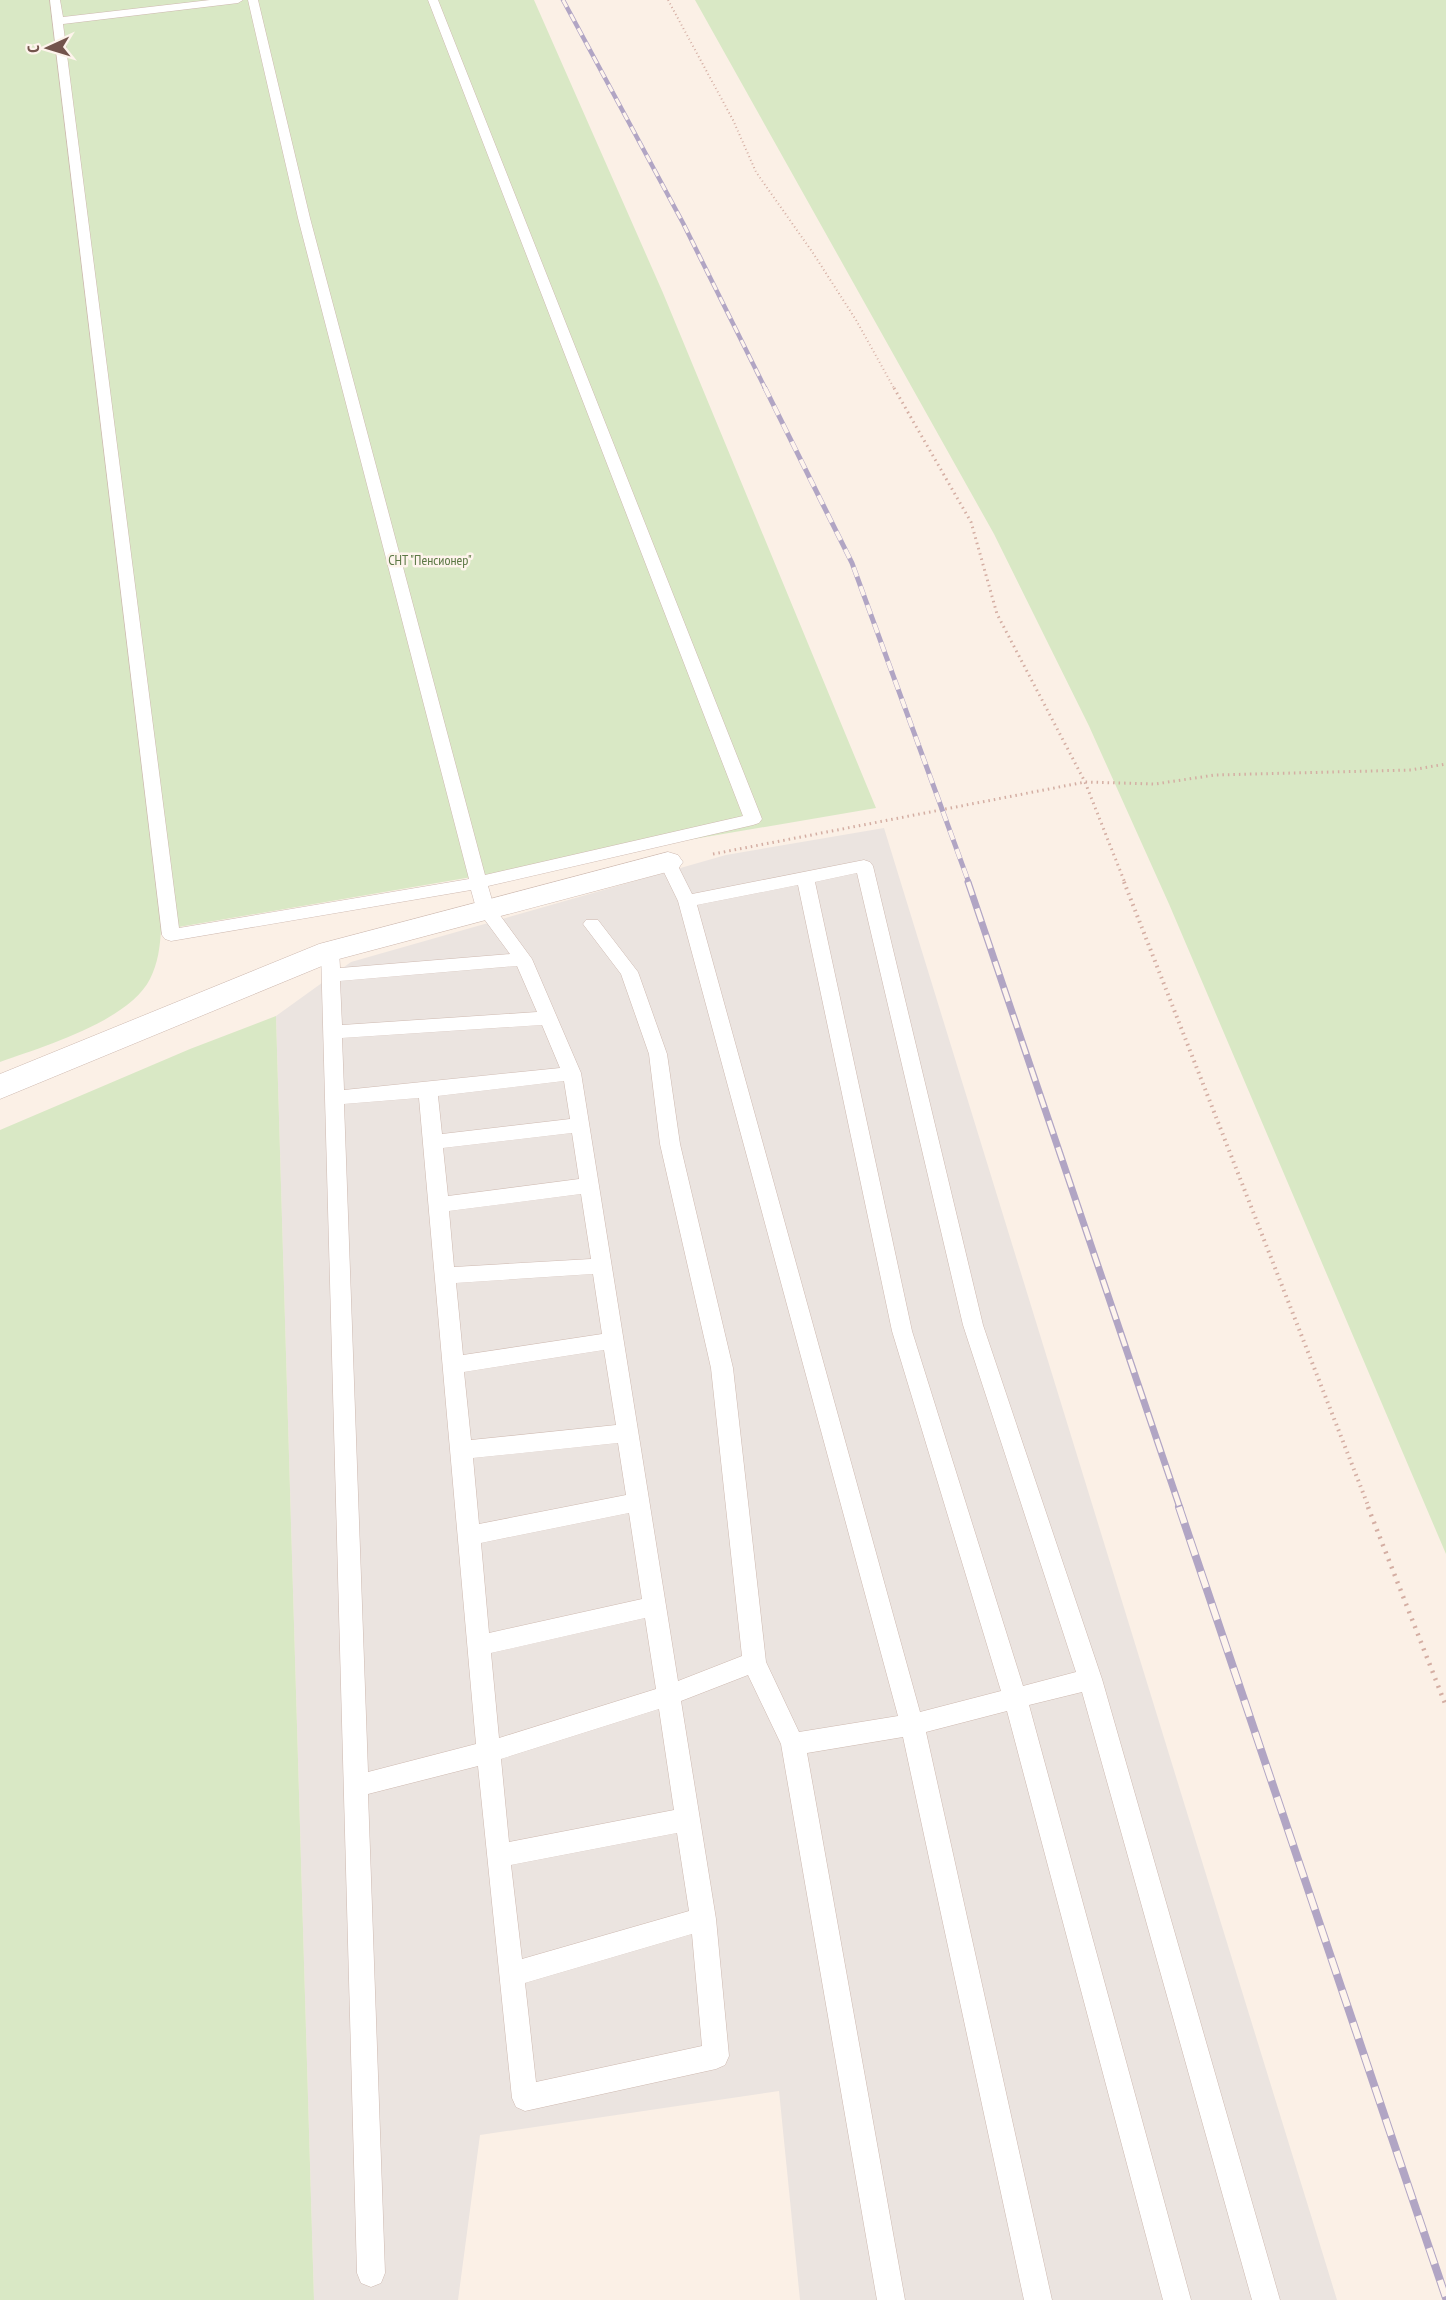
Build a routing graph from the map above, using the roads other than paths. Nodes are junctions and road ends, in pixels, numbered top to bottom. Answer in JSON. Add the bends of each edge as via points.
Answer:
{"nodes":[{"id":1,"x":55,"y":0,"type":"edge"},
{"id":2,"x":238,"y":0,"type":"edge"},
{"id":3,"x":253,"y":0,"type":"edge"},
{"id":4,"x":433,"y":0,"type":"edge"},
{"id":5,"x":57,"y":21,"type":"junction"},
{"id":6,"x":668,"y":862,"type":"joint"},
{"id":7,"x":805,"y":877,"type":"junction"},
{"id":8,"x":481,"y":896,"type":"junction"},
{"id":9,"x":687,"y":901,"type":"junction"},
{"id":10,"x":592,"y":924,"type":"dead end"},
{"id":11,"x":523,"y":959,"type":"junction"},
{"id":12,"x":331,"y":963,"type":"junction"},
{"id":13,"x":549,"y":1018,"type":"junction"},
{"id":14,"x":333,"y":1032,"type":"junction"},
{"id":15,"x":572,"y":1073,"type":"junction"},
{"id":16,"x":0,"y":1087,"type":"edge"},
{"id":17,"x":428,"y":1090,"type":"junction"},
{"id":18,"x":335,"y":1098,"type":"junction"},
{"id":19,"x":580,"y":1125,"type":"junction"},
{"id":20,"x":433,"y":1142,"type":"junction"},
{"id":21,"x":589,"y":1185,"type":"junction"},
{"id":22,"x":439,"y":1205,"type":"junction"},
{"id":23,"x":602,"y":1266,"type":"junction"},
{"id":24,"x":445,"y":1276,"type":"junction"},
{"id":25,"x":614,"y":1340,"type":"junction"},
{"id":26,"x":453,"y":1365,"type":"junction"},
{"id":27,"x":628,"y":1433,"type":"junction"},
{"id":28,"x":461,"y":1450,"type":"junction"},
{"id":29,"x":639,"y":1502,"type":"junction"},
{"id":30,"x":469,"y":1536,"type":"junction"},
{"id":31,"x":655,"y":1606,"type":"junction"},
{"id":32,"x":479,"y":1646,"type":"junction"},
{"id":33,"x":754,"y":1662,"type":"junction"},
{"id":34,"x":1090,"y":1679,"type":"junction"},
{"id":35,"x":669,"y":1695,"type":"junction"},
{"id":36,"x":1015,"y":1698,"type":"junction"},
{"id":37,"x":912,"y":1725,"type":"junction"},
{"id":38,"x":793,"y":1744,"type":"junction"},
{"id":39,"x":489,"y":1752,"type":"junction"},
{"id":40,"x":356,"y":1786,"type":"junction"},
{"id":41,"x":688,"y":1819,"type":"junction"},
{"id":42,"x":498,"y":1856,"type":"junction"},
{"id":43,"x":703,"y":1919,"type":"junction"},
{"id":44,"x":513,"y":1974,"type":"junction"},
{"id":45,"x":371,"y":2273,"type":"dead end"},
{"id":46,"x":891,"y":2300,"type":"edge"},
{"id":47,"x":1038,"y":2300,"type":"edge"},
{"id":48,"x":1177,"y":2300,"type":"edge"},
{"id":49,"x":1266,"y":2300,"type":"edge"}],
"edges":[{"from":1,"to":5,"type":"lane"},
{"from":2,"to":5,"type":"lane"},
{"from":3,"to":8,"type":"lane","via":[[304,218]]},
{"from":4,"to":8,"type":"lane","via":[[753,819]]},
{"from":5,"to":8,"type":"lane","via":[[171,935]]},
{"from":6,"to":8,"type":"street"},
{"from":6,"to":9,"type":"lane"},
{"from":7,"to":9,"type":"lane"},
{"from":7,"to":34,"type":"lane","via":[[864,866],[974,1325]]},
{"from":7,"to":36,"type":"lane","via":[[902,1331]]},
{"from":8,"to":11,"type":"lane"},
{"from":8,"to":12,"type":"street"},
{"from":9,"to":37,"type":"lane"},
{"from":10,"to":33,"type":"lane","via":[[628,972],[658,1054],[670,1144],[722,1368]]},
{"from":11,"to":12,"type":"lane"},
{"from":11,"to":13,"type":"lane"},
{"from":12,"to":14,"type":"lane"},
{"from":12,"to":16,"type":"street"},
{"from":13,"to":14,"type":"lane"},
{"from":13,"to":15,"type":"lane"},
{"from":14,"to":18,"type":"lane"},
{"from":15,"to":17,"type":"lane"},
{"from":15,"to":19,"type":"lane"},
{"from":17,"to":18,"type":"lane"},
{"from":17,"to":20,"type":"lane"},
{"from":18,"to":40,"type":"lane"},
{"from":19,"to":20,"type":"lane"},
{"from":19,"to":21,"type":"lane"},
{"from":20,"to":22,"type":"lane"},
{"from":21,"to":22,"type":"lane"},
{"from":21,"to":23,"type":"lane"},
{"from":22,"to":24,"type":"lane"},
{"from":23,"to":24,"type":"lane"},
{"from":23,"to":25,"type":"lane"},
{"from":24,"to":26,"type":"lane"},
{"from":25,"to":26,"type":"lane"},
{"from":25,"to":27,"type":"lane"},
{"from":26,"to":28,"type":"lane"},
{"from":27,"to":28,"type":"lane"},
{"from":27,"to":29,"type":"lane"},
{"from":28,"to":30,"type":"lane"},
{"from":29,"to":30,"type":"lane"},
{"from":29,"to":31,"type":"lane"},
{"from":30,"to":32,"type":"lane"},
{"from":31,"to":32,"type":"lane"},
{"from":31,"to":35,"type":"lane"},
{"from":32,"to":39,"type":"lane"},
{"from":33,"to":35,"type":"lane"},
{"from":33,"to":38,"type":"lane"},
{"from":34,"to":36,"type":"lane"},
{"from":34,"to":49,"type":"lane"},
{"from":35,"to":39,"type":"lane"},
{"from":35,"to":41,"type":"lane"},
{"from":36,"to":37,"type":"lane"},
{"from":36,"to":48,"type":"lane"},
{"from":37,"to":38,"type":"lane"},
{"from":37,"to":47,"type":"lane"},
{"from":38,"to":46,"type":"lane"},
{"from":39,"to":40,"type":"lane"},
{"from":39,"to":42,"type":"lane"},
{"from":40,"to":45,"type":"lane"},
{"from":41,"to":42,"type":"lane"},
{"from":41,"to":43,"type":"lane"},
{"from":42,"to":44,"type":"lane"},
{"from":43,"to":44,"type":"lane"},
{"from":43,"to":44,"type":"lane","via":[[716,2056],[525,2098]]}]}
